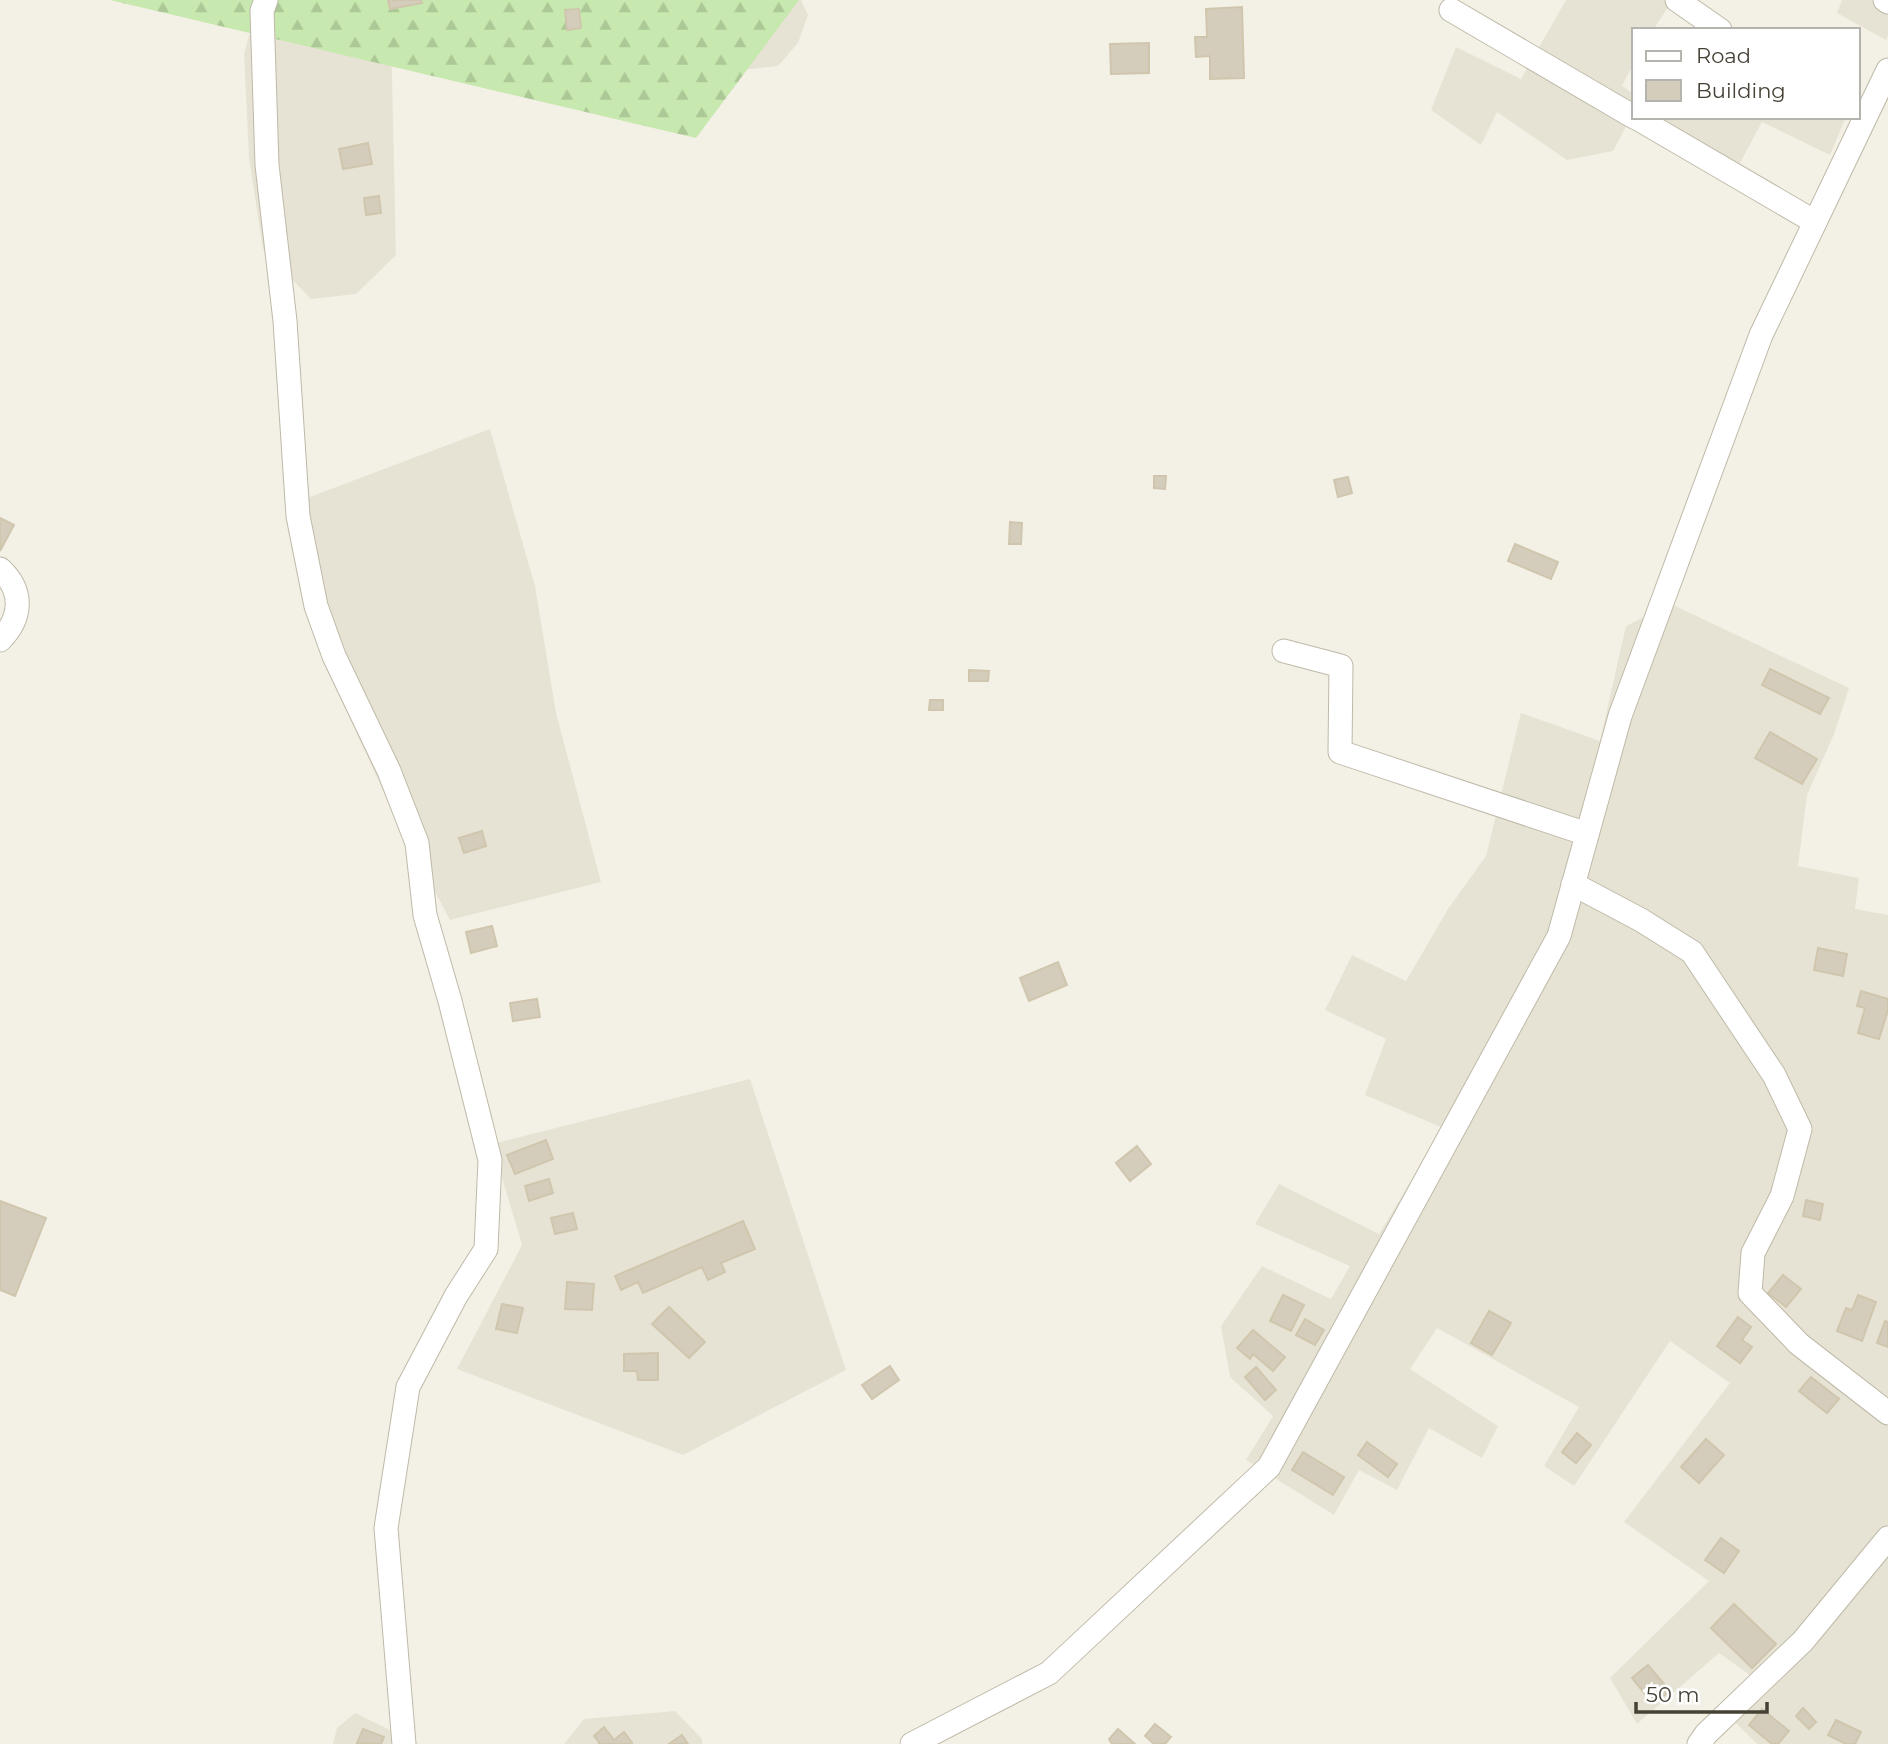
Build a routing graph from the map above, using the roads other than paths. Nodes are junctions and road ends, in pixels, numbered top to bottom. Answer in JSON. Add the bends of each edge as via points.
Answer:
{"nodes":[{"id":1,"x":266,"y":0,"type":"edge"},
{"id":2,"x":1677,"y":0,"type":"edge"},
{"id":3,"x":1451,"y":10,"type":"dead end"},
{"id":4,"x":1717,"y":28,"type":"edge"},
{"id":5,"x":1888,"y":70,"type":"edge"},
{"id":6,"x":1632,"y":115,"type":"edge"},
{"id":7,"x":1862,"y":116,"type":"edge"},
{"id":8,"x":1638,"y":119,"type":"edge"},
{"id":9,"x":1815,"y":222,"type":"junction"},
{"id":10,"x":0,"y":569,"type":"edge"},
{"id":11,"x":4,"y":629,"type":"edge"},
{"id":12,"x":1284,"y":651,"type":"dead end"},
{"id":13,"x":1587,"y":834,"type":"junction"},
{"id":14,"x":1573,"y":884,"type":"junction"},
{"id":15,"x":1888,"y":1413,"type":"edge"},
{"id":16,"x":1888,"y":1538,"type":"edge"},
{"id":17,"x":404,"y":1744,"type":"edge"},
{"id":18,"x":912,"y":1744,"type":"edge"},
{"id":19,"x":1699,"y":1744,"type":"edge"}],
"edges":[{"from":1,"to":17,"type":"street","via":[[262,11],[267,165],[285,321],[300,529],[316,606],[334,656],[389,771],[417,843],[425,915],[490,1160],[486,1250],[408,1387],[386,1528]]},
{"from":2,"to":4,"type":"street"},
{"from":3,"to":6,"type":"street"},
{"from":5,"to":7,"type":"street"},
{"from":7,"to":9,"type":"street"},
{"from":8,"to":9,"type":"street"},
{"from":9,"to":13,"type":"street","via":[[1761,335],[1620,716]]},
{"from":10,"to":11,"type":"street","via":[[15,589],[17,618]]},
{"from":12,"to":13,"type":"street","via":[[1340,666],[1340,752]]},
{"from":13,"to":14,"type":"street"},
{"from":14,"to":15,"type":"street","via":[[1692,952],[1774,1075],[1801,1129],[1782,1196],[1753,1253],[1750,1293],[1799,1344]]},
{"from":14,"to":18,"type":"street","via":[[1559,936],[1269,1467],[1049,1673]]},
{"from":16,"to":19,"type":"street","via":[[1803,1641]]}]}
